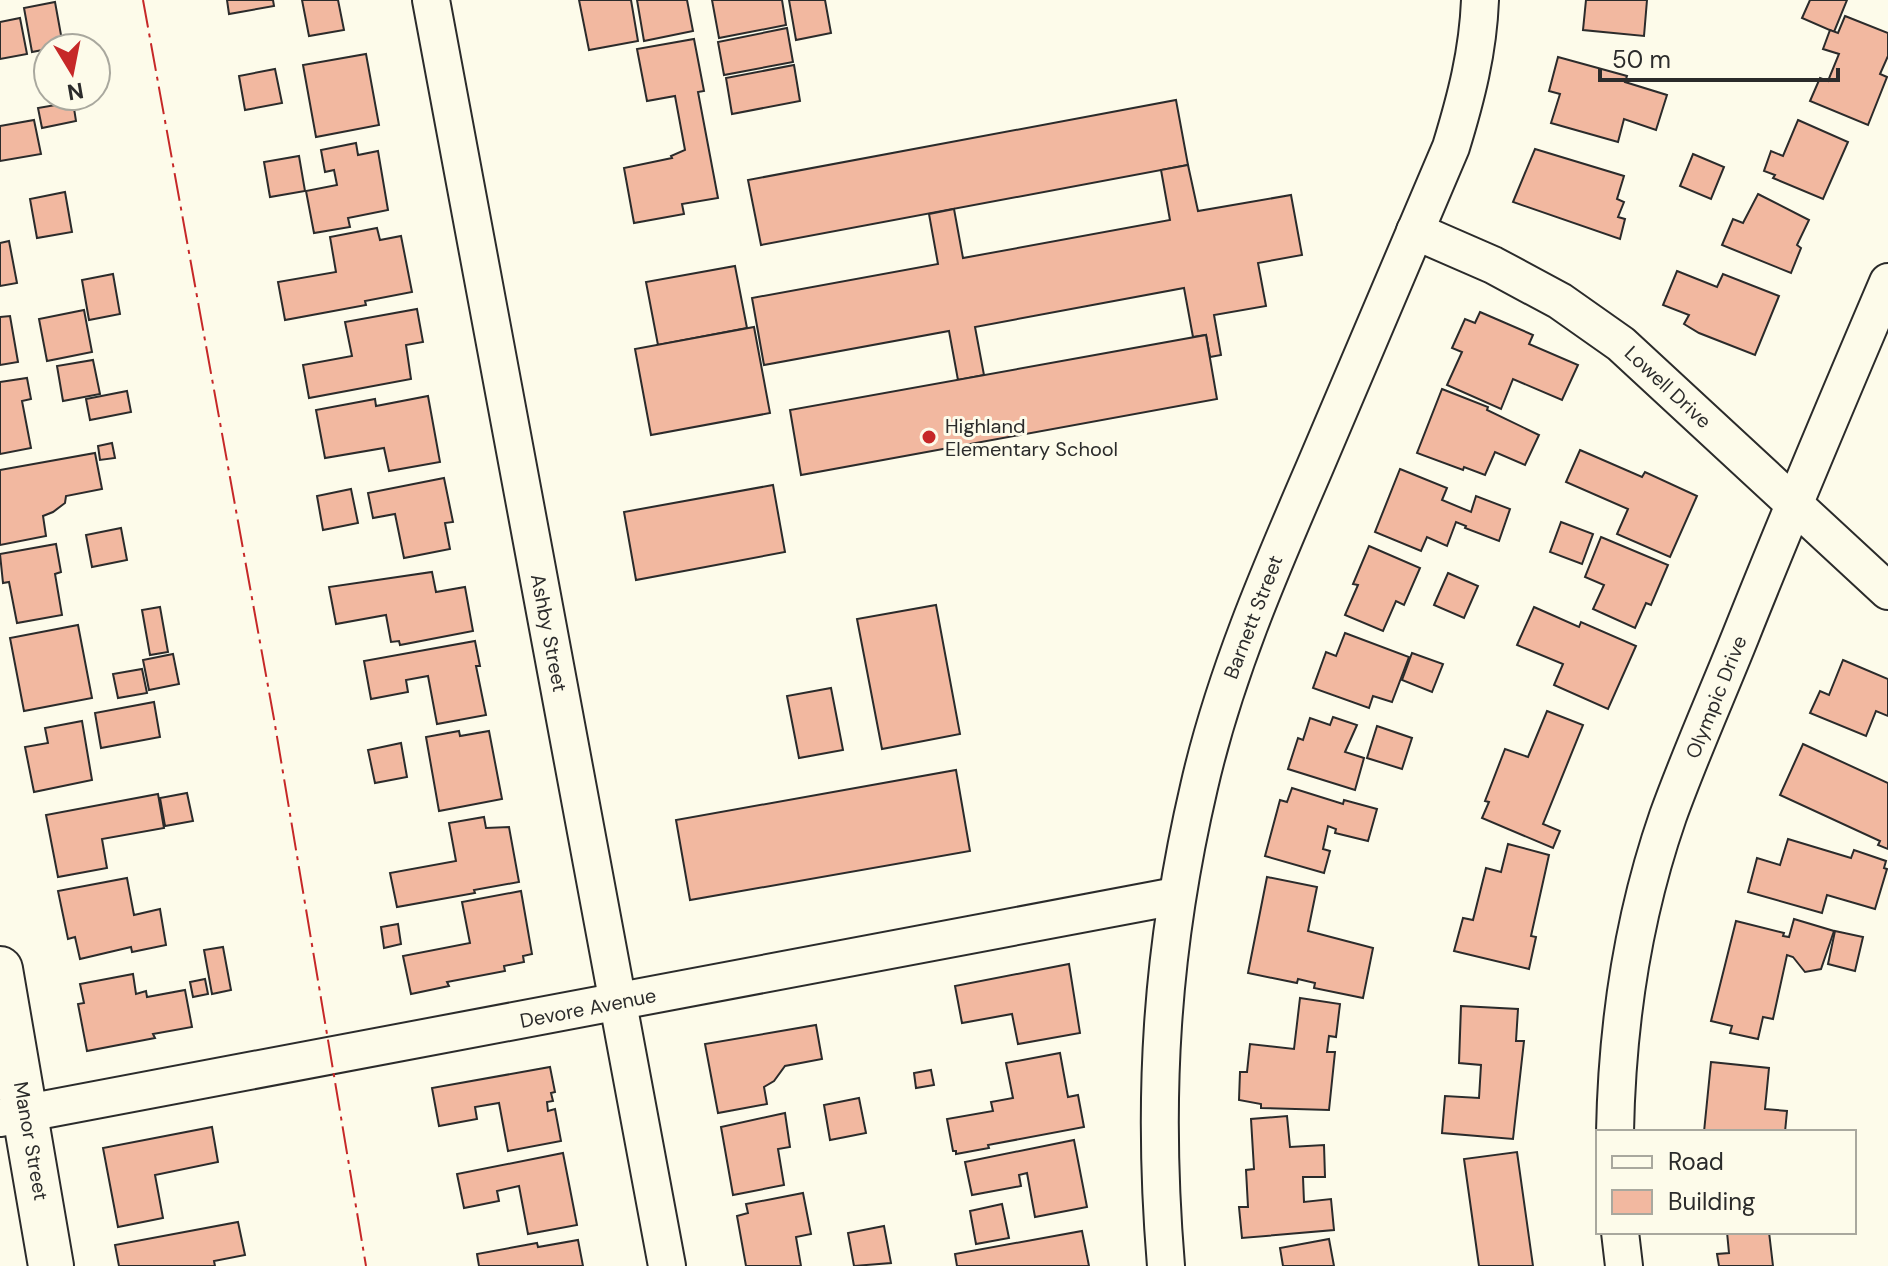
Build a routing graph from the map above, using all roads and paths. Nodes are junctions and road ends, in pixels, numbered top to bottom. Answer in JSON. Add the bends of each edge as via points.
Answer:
{"nodes":[{"id":1,"x":431,"y":0,"type":"edge"},
{"id":2,"x":1480,"y":0,"type":"edge"},
{"id":3,"x":1415,"y":231,"type":"junction"},
{"id":4,"x":1888,"y":282,"type":"edge"},
{"id":5,"x":1794,"y":503,"type":"junction"},
{"id":6,"x":1888,"y":591,"type":"edge"},
{"id":7,"x":1176,"y":896,"type":"junction"},
{"id":8,"x":0,"y":969,"type":"edge"},
{"id":9,"x":618,"y":1003,"type":"junction"},
{"id":10,"x":13,"y":1115,"type":"edge"},
{"id":11,"x":1615,"y":1130,"type":"edge"},
{"id":12,"x":1620,"y":1234,"type":"edge"},
{"id":13,"x":51,"y":1266,"type":"edge"},
{"id":14,"x":667,"y":1266,"type":"edge"},
{"id":15,"x":1166,"y":1266,"type":"edge"},
{"id":16,"x":1624,"y":1266,"type":"edge"}],
"edges":[{"from":1,"to":9,"type":"street","name":"Ashby Street"},
{"from":2,"to":3,"type":"street","name":"Barnett Street","via":[[1469,90]]},
{"from":3,"to":5,"type":"street","name":"Lowell Drive","via":[[1560,301],[1621,344]]},
{"from":3,"to":7,"type":"street","name":"Barnett Street","via":[[1259,597],[1199,785]]},
{"from":4,"to":5,"type":"street","name":"Olympic Drive"},
{"from":5,"to":6,"type":"street","name":"Lowell Drive"},
{"from":5,"to":11,"type":"street","name":"Olympic Drive","via":[[1668,816],[1644,897],[1627,979]]},
{"from":7,"to":9,"type":"street","name":"Devore Avenue"},
{"from":7,"to":15,"type":"street","name":"Barnett Street","via":[[1158,1093]]},
{"from":8,"to":10,"type":"main road","name":"Manor Street"},
{"from":9,"to":10,"type":"street","name":"Devore Avenue"},
{"from":9,"to":14,"type":"street","name":"Ashby Street"},
{"from":10,"to":13,"type":"main road","name":"Manor Street"},
{"from":12,"to":16,"type":"street"}]}
